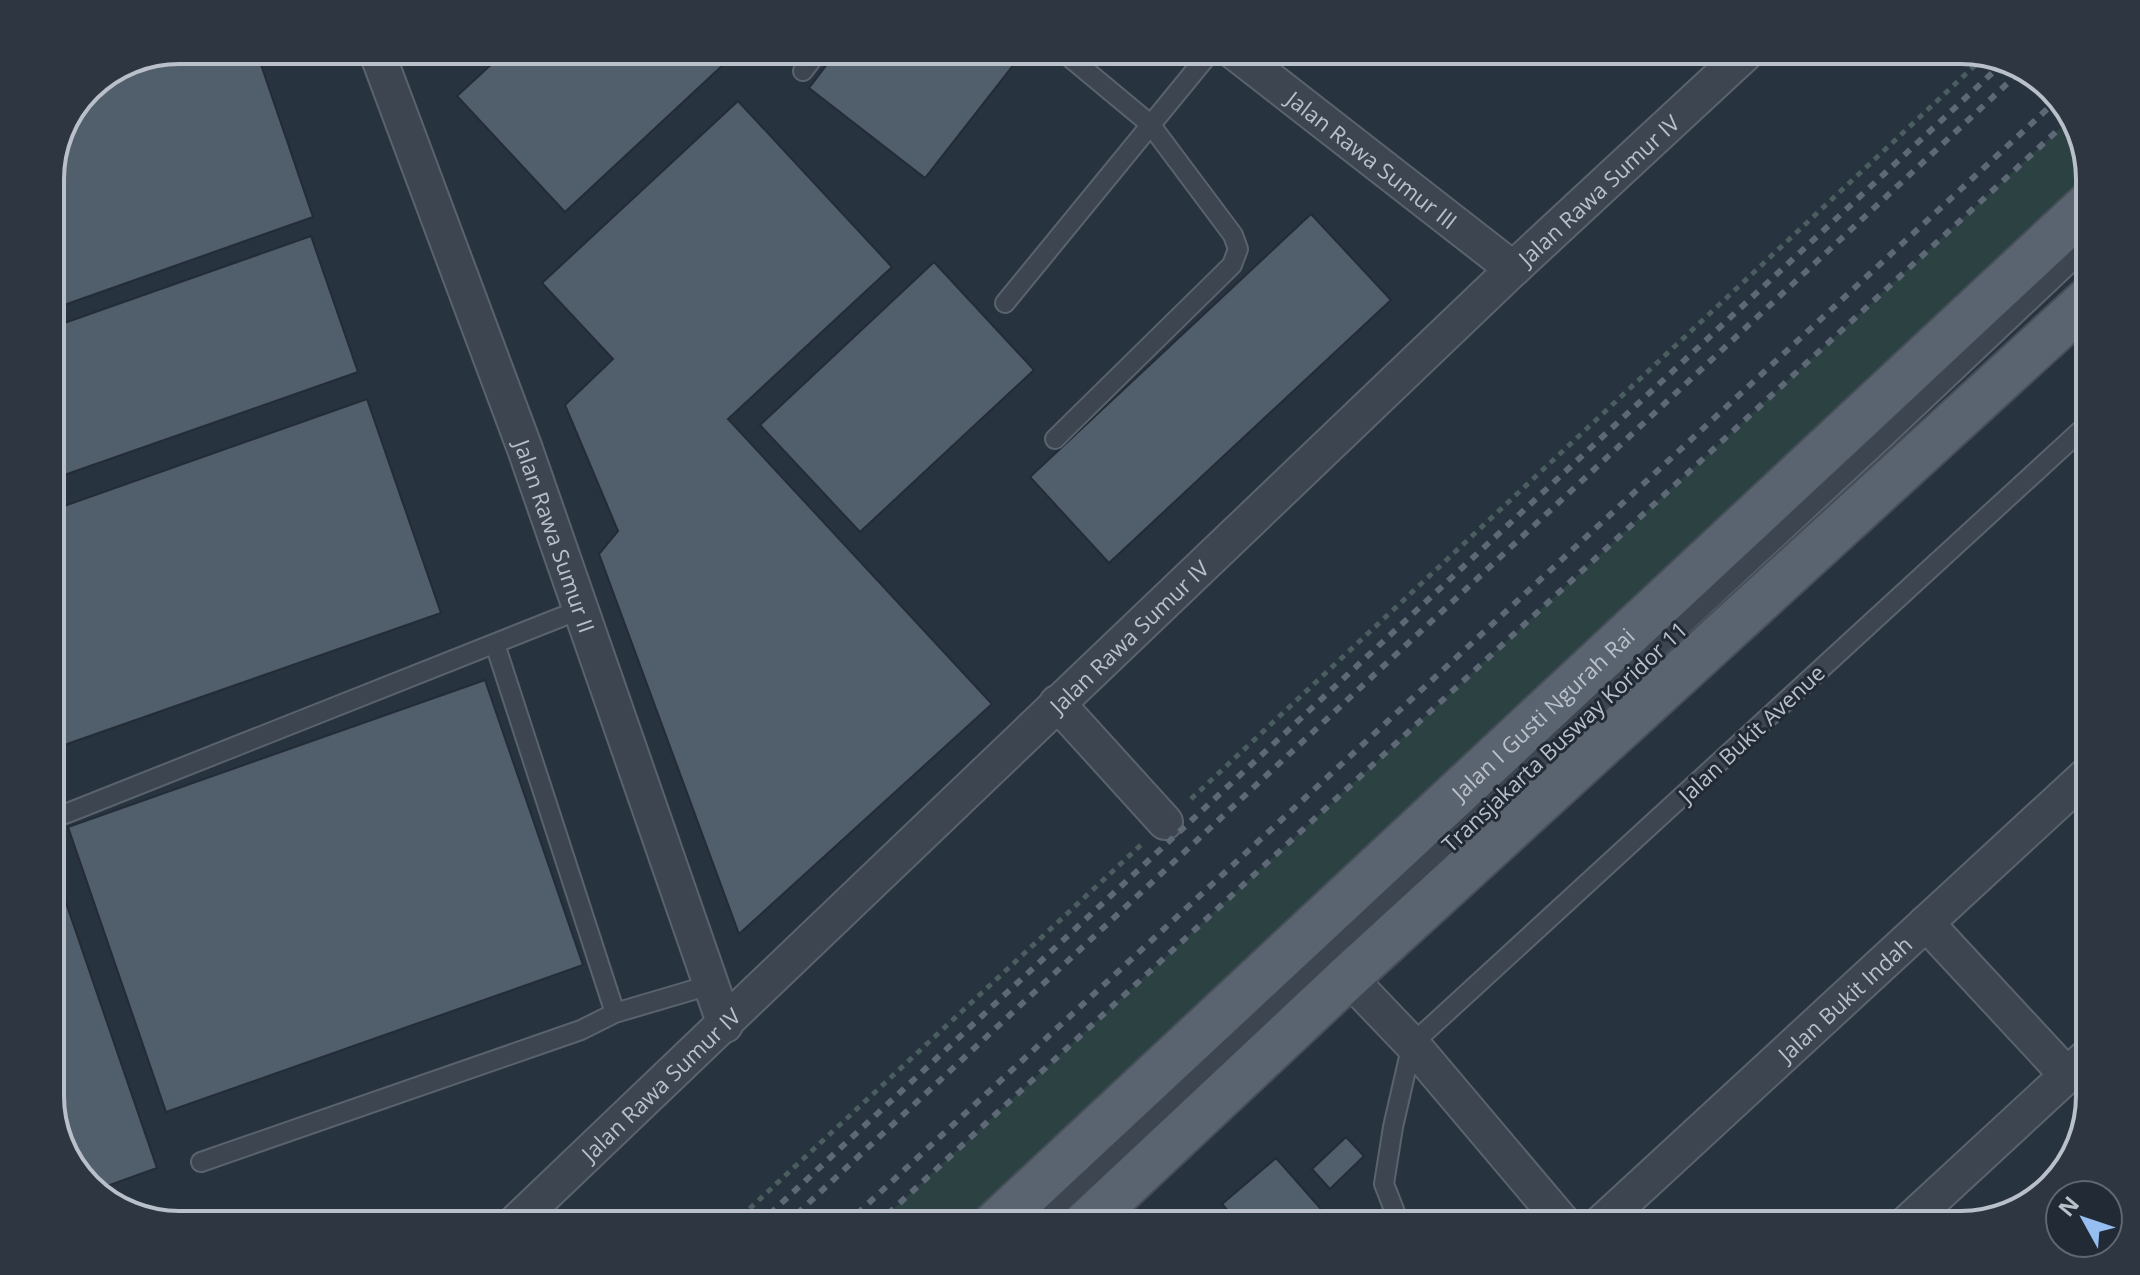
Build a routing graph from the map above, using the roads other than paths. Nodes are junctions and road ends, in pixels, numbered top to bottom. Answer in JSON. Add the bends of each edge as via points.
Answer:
{"nodes":[{"id":1,"x":381,"y":64,"type":"edge"},
{"id":2,"x":808,"y":64,"type":"edge"},
{"id":3,"x":1078,"y":64,"type":"edge"},
{"id":4,"x":1200,"y":64,"type":"edge"},
{"id":5,"x":1250,"y":64,"type":"edge"},
{"id":6,"x":1734,"y":64,"type":"edge"},
{"id":7,"x":803,"y":71,"type":"dead end"},
{"id":8,"x":1150,"y":124,"type":"junction"},
{"id":9,"x":2076,"y":216,"type":"edge"},
{"id":10,"x":2076,"y":257,"type":"edge"},
{"id":11,"x":1513,"y":269,"type":"junction"},
{"id":12,"x":1005,"y":303,"type":"dead end"},
{"id":13,"x":2076,"y":311,"type":"edge"},
{"id":14,"x":2076,"y":435,"type":"edge"},
{"id":15,"x":1055,"y":439,"type":"dead end"},
{"id":16,"x":579,"y":610,"type":"junction"},
{"id":17,"x":495,"y":644,"type":"junction"},
{"id":18,"x":1057,"y":703,"type":"junction"},
{"id":19,"x":2076,"y":785,"type":"edge"},
{"id":20,"x":65,"y":814,"type":"dead end"},
{"id":21,"x":1165,"y":822,"type":"road end"},
{"id":22,"x":1926,"y":923,"type":"junction"},
{"id":23,"x":1348,"y":977,"type":"junction"},
{"id":24,"x":710,"y":985,"type":"junction"},
{"id":25,"x":615,"y":1013,"type":"junction"},
{"id":26,"x":725,"y":1025,"type":"junction"},
{"id":27,"x":1412,"y":1044,"type":"junction"},
{"id":28,"x":2076,"y":1061,"type":"edge"},
{"id":29,"x":2076,"y":1067,"type":"edge"},
{"id":30,"x":201,"y":1162,"type":"dead end"},
{"id":31,"x":528,"y":1211,"type":"edge"},
{"id":32,"x":1009,"y":1211,"type":"edge"},
{"id":33,"x":1052,"y":1211,"type":"edge"},
{"id":34,"x":1099,"y":1211,"type":"edge"},
{"id":35,"x":1395,"y":1211,"type":"edge"},
{"id":36,"x":1553,"y":1211,"type":"edge"},
{"id":37,"x":1614,"y":1211,"type":"edge"},
{"id":38,"x":1920,"y":1211,"type":"edge"}],
"edges":[{"from":1,"to":16,"type":"street","name":"Jalan Rawa Sumur II","via":[[525,449]]},
{"from":2,"to":7,"type":"lane"},
{"from":3,"to":8,"type":"lane"},
{"from":4,"to":8,"type":"lane"},
{"from":5,"to":11,"type":"street","name":"Jalan Rawa Sumur III"},
{"from":6,"to":11,"type":"street","name":"Jalan Rawa Sumur IV"},
{"from":8,"to":12,"type":"lane"},
{"from":8,"to":15,"type":"lane","via":[[1238,249],[1232,265]]},
{"from":9,"to":32,"type":"main road","name":"Jalan I Gusti Ngurah Rai"},
{"from":10,"to":33,"type":"lane","name":"Transjakarta Busway Koridor 11"},
{"from":11,"to":18,"type":"street","name":"Jalan Rawa Sumur IV"},
{"from":13,"to":23,"type":"main road"},
{"from":14,"to":27,"type":"lane","name":"Jalan Bukit Avenue"},
{"from":16,"to":17,"type":"lane"},
{"from":16,"to":24,"type":"street","name":"Jalan Rawa Sumur II"},
{"from":17,"to":20,"type":"lane"},
{"from":17,"to":25,"type":"lane"},
{"from":18,"to":21,"type":"street"},
{"from":18,"to":26,"type":"street","name":"Jalan Rawa Sumur IV"},
{"from":19,"to":22,"type":"street","name":"Jalan Bukit Indah"},
{"from":22,"to":28,"type":"street"},
{"from":22,"to":37,"type":"street","name":"Jalan Bukit Indah"},
{"from":23,"to":27,"type":"street"},
{"from":23,"to":34,"type":"main road"},
{"from":24,"to":25,"type":"lane"},
{"from":24,"to":26,"type":"street","name":"Jalan Rawa Sumur II"},
{"from":25,"to":30,"type":"lane","via":[[581,1030]]},
{"from":26,"to":31,"type":"street","name":"Jalan Rawa Sumur IV"},
{"from":27,"to":35,"type":"lane","via":[[1384,1184]]},
{"from":27,"to":36,"type":"street"},
{"from":29,"to":38,"type":"street"}]}
